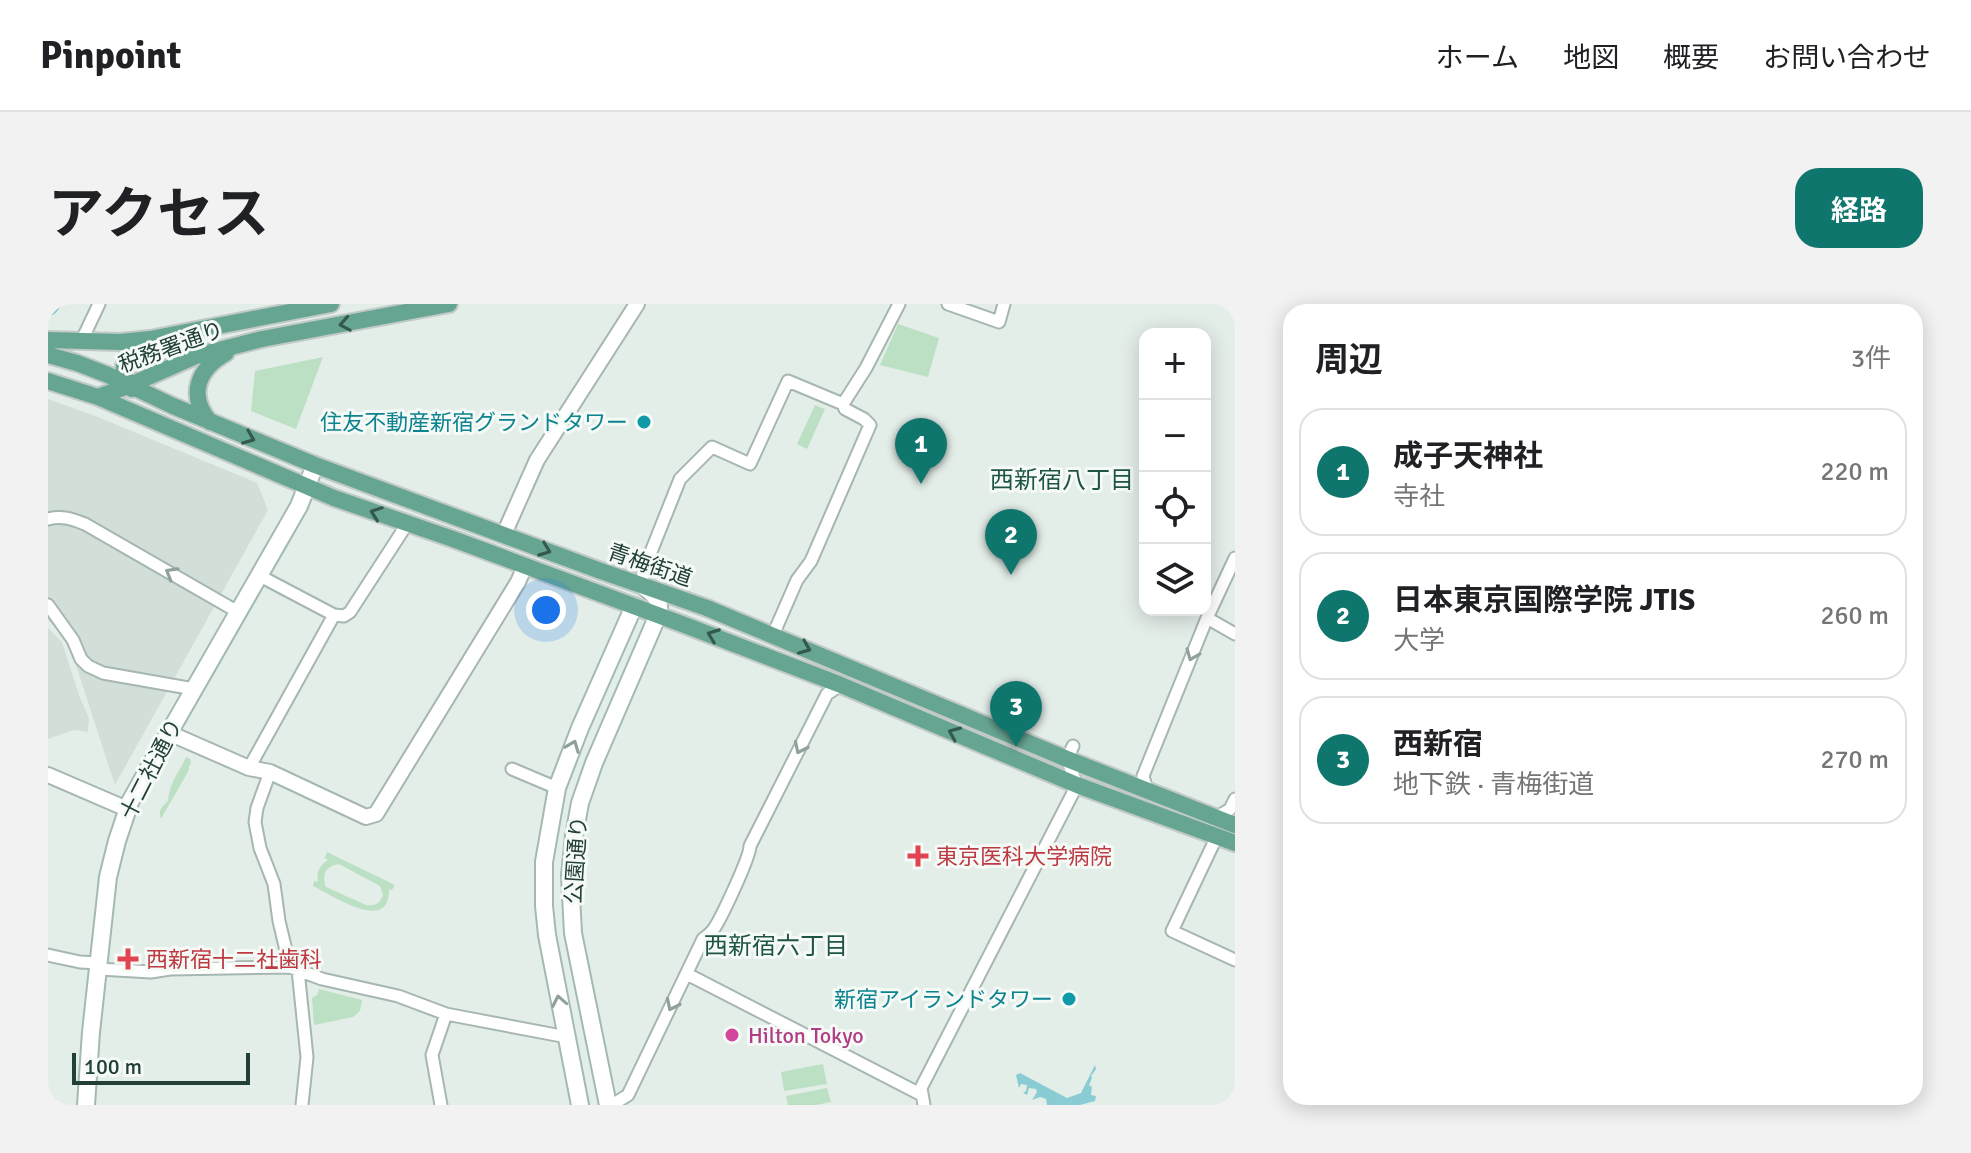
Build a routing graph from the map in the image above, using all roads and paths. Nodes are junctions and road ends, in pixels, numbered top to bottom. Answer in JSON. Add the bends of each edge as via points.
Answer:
{"nodes":[{"id":1,"x":99,"y":304,"type":"edge"},
{"id":2,"x":331,"y":304,"type":"edge"},
{"id":3,"x":447,"y":304,"type":"edge"},
{"id":4,"x":637,"y":304,"type":"edge"},
{"id":5,"x":899,"y":304,"type":"edge"},
{"id":6,"x":948,"y":304,"type":"edge"},
{"id":7,"x":1004,"y":304,"type":"edge"},
{"id":8,"x":150,"y":339,"type":"junction"},
{"id":9,"x":81,"y":342,"type":"junction"},
{"id":10,"x":49,"y":345,"type":"edge"},
{"id":11,"x":242,"y":345,"type":"junction"},
{"id":12,"x":48,"y":381,"type":"edge"},
{"id":13,"x":128,"y":386,"type":"junction"},
{"id":14,"x":98,"y":397,"type":"junction"},
{"id":15,"x":843,"y":404,"type":"junction"},
{"id":16,"x":211,"y":422,"type":"junction"},
{"id":17,"x":165,"y":426,"type":"junction"},
{"id":18,"x":315,"y":465,"type":"junction"},
{"id":19,"x":307,"y":486,"type":"junction"},
{"id":20,"x":48,"y":519,"type":"edge"},
{"id":21,"x":407,"y":524,"type":"junction"},
{"id":22,"x":504,"y":534,"type":"junction"},
{"id":23,"x":1235,"y":558,"type":"edge"},
{"id":24,"x":525,"y":566,"type":"junction"},
{"id":25,"x":260,"y":576,"type":"junction"},
{"id":26,"x":643,"y":586,"type":"junction"},
{"id":27,"x":48,"y":605,"type":"edge"},
{"id":28,"x":634,"y":606,"type":"junction"},
{"id":29,"x":238,"y":612,"type":"junction"},
{"id":30,"x":334,"y":615,"type":"junction"},
{"id":31,"x":658,"y":615,"type":"junction"},
{"id":32,"x":1207,"y":618,"type":"junction"},
{"id":33,"x":1235,"y":634,"type":"edge"},
{"id":34,"x":773,"y":635,"type":"junction"},
{"id":35,"x":841,"y":685,"type":"junction"},
{"id":36,"x":194,"y":689,"type":"junction"},
{"id":37,"x":169,"y":733,"type":"junction"},
{"id":38,"x":1070,"y":753,"type":"junction"},
{"id":39,"x":249,"y":768,"type":"junction"},
{"id":40,"x":512,"y":769,"type":"dead end"},
{"id":41,"x":270,"y":772,"type":"junction"},
{"id":42,"x":48,"y":775,"type":"edge"},
{"id":43,"x":1077,"y":785,"type":"junction"},
{"id":44,"x":557,"y":788,"type":"junction"},
{"id":45,"x":1147,"y":790,"type":"junction"},
{"id":46,"x":1235,"y":799,"type":"edge"},
{"id":47,"x":127,"y":809,"type":"junction"},
{"id":48,"x":1216,"y":818,"type":"junction"},
{"id":49,"x":1235,"y":825,"type":"edge"},
{"id":50,"x":1217,"y":836,"type":"junction"},
{"id":51,"x":1235,"y":843,"type":"edge"},
{"id":52,"x":48,"y":955,"type":"edge"},
{"id":53,"x":1234,"y":958,"type":"edge"},
{"id":54,"x":99,"y":966,"type":"junction"},
{"id":55,"x":294,"y":968,"type":"junction"},
{"id":56,"x":687,"y":974,"type":"junction"},
{"id":57,"x":446,"y":1014,"type":"junction"},
{"id":58,"x":567,"y":1037,"type":"junction"},
{"id":59,"x":923,"y":1100,"type":"edge"},
{"id":60,"x":86,"y":1105,"type":"edge"},
{"id":61,"x":302,"y":1105,"type":"edge"},
{"id":62,"x":441,"y":1105,"type":"edge"},
{"id":63,"x":580,"y":1105,"type":"edge"},
{"id":64,"x":610,"y":1105,"type":"edge"}],
"edges":[{"from":1,"to":9,"type":"street"},
{"from":2,"to":8,"type":"main road","name":"税務署通り"},
{"from":3,"to":11,"type":"main road","name":"税務署通り","one_way":true},
{"from":4,"to":22,"type":"street","via":[[537,460]]},
{"from":5,"to":15,"type":"street"},
{"from":6,"to":7,"type":"street","via":[[999,322]]},
{"from":8,"to":9,"type":"main road","name":"税務署通り"},
{"from":8,"to":13,"type":"main road","via":[[126,359]]},
{"from":9,"to":10,"type":"main road","name":"税務署通り"},
{"from":10,"to":13,"type":"main road","name":"青梅街道"},
{"from":11,"to":13,"type":"main road","name":"税務署通り","via":[[196,356]]},
{"from":11,"to":16,"type":"main road","via":[[212,361],[199,381],[199,402]]},
{"from":12,"to":14,"type":"main road","name":"青梅街道"},
{"from":13,"to":14,"type":"main road","name":"税務署通り"},
{"from":13,"to":16,"type":"main road","name":"青梅街道"},
{"from":13,"to":17,"type":"main road"},
{"from":14,"to":17,"type":"main road","name":"青梅街道"},
{"from":15,"to":26,"type":"street","via":[[788,381],[750,464],[712,447],[680,479],[643,572]]},
{"from":15,"to":34,"type":"street","via":[[870,425]]},
{"from":16,"to":18,"type":"main road","name":"青梅街道","one_way":true},
{"from":17,"to":19,"type":"main road","name":"青梅街道"},
{"from":18,"to":19,"type":"main road","name":"十二社通り"},
{"from":18,"to":22,"type":"main road","name":"青梅街道"},
{"from":21,"to":19,"type":"main road","name":"青梅街道","one_way":true},
{"from":19,"to":25,"type":"main road","name":"十二社通り"},
{"from":29,"to":20,"type":"street","one_way":true,"via":[[85,524],[68,517]]},
{"from":21,"to":24,"type":"main road","name":"青梅街道"},
{"from":21,"to":30,"type":"street","via":[[350,612]]},
{"from":22,"to":26,"type":"main road","name":"青梅街道","one_way":true},
{"from":23,"to":32,"type":"street"},
{"from":24,"to":28,"type":"main road","name":"青梅街道"},
{"from":24,"to":41,"type":"street","via":[[376,814],[366,817]]},
{"from":25,"to":29,"type":"main road","name":"十二社通り"},
{"from":25,"to":30,"type":"street"},
{"from":26,"to":28,"type":"main road"},
{"from":26,"to":31,"type":"main road","via":[[658,600]]},
{"from":26,"to":34,"type":"main road","name":"青梅街道"},
{"from":27,"to":36,"type":"street","via":[[88,666]]},
{"from":28,"to":31,"type":"main road","name":"青梅街道"},
{"from":44,"to":28,"type":"main road","name":"公園通り","one_way":true},
{"from":29,"to":36,"type":"main road","name":"十二社通り"},
{"from":30,"to":39,"type":"street"},
{"from":35,"to":31,"type":"main road","name":"青梅街道","one_way":true},
{"from":31,"to":64,"type":"main road","name":"公園通り","via":[[580,803],[570,876],[573,933]]},
{"from":32,"to":33,"type":"street"},
{"from":32,"to":45,"type":"street","one_way":true,"via":[[1143,776]]},
{"from":34,"to":38,"type":"main road","name":"青梅街道","one_way":true},
{"from":43,"to":35,"type":"main road","name":"青梅街道","one_way":true},
{"from":35,"to":56,"type":"street","one_way":true,"via":[[827,694],[731,895]]},
{"from":36,"to":37,"type":"main road","name":"十二社通り"},
{"from":37,"to":39,"type":"street"},
{"from":37,"to":47,"type":"main road","name":"十二社通り"},
{"from":38,"to":43,"type":"street"},
{"from":38,"to":45,"type":"main road","name":"青梅街道"},
{"from":39,"to":41,"type":"street"},
{"from":40,"to":44,"type":"street"},
{"from":41,"to":55,"type":"street","via":[[255,822]]},
{"from":42,"to":47,"type":"street"},
{"from":43,"to":50,"type":"main road","name":"青梅街道"},
{"from":43,"to":59,"type":"street","via":[[921,1088]]},
{"from":58,"to":44,"type":"main road","name":"公園通り","one_way":true,"via":[[544,906],[544,862]]},
{"from":45,"to":48,"type":"main road","name":"青梅街道"},
{"from":46,"to":48,"type":"street"},
{"from":47,"to":54,"type":"main road","name":"十二社通り","via":[[108,877]]},
{"from":48,"to":49,"type":"main road","name":"青梅街道"},
{"from":50,"to":51,"type":"main road","name":"青梅街道"},
{"from":50,"to":53,"type":"street","via":[[1172,931]]},
{"from":52,"to":54,"type":"street"},
{"from":54,"to":55,"type":"street","via":[[151,972]]},
{"from":54,"to":60,"type":"main road","name":"十二社通り"},
{"from":55,"to":57,"type":"street"},
{"from":55,"to":61,"type":"street","via":[[307,1057]]},
{"from":56,"to":59,"type":"street"},
{"from":56,"to":64,"type":"street","one_way":true,"via":[[628,1095]]},
{"from":57,"to":58,"type":"street"},
{"from":57,"to":62,"type":"street","via":[[432,1055]]},
{"from":58,"to":63,"type":"main road","name":"公園通り"}]}
